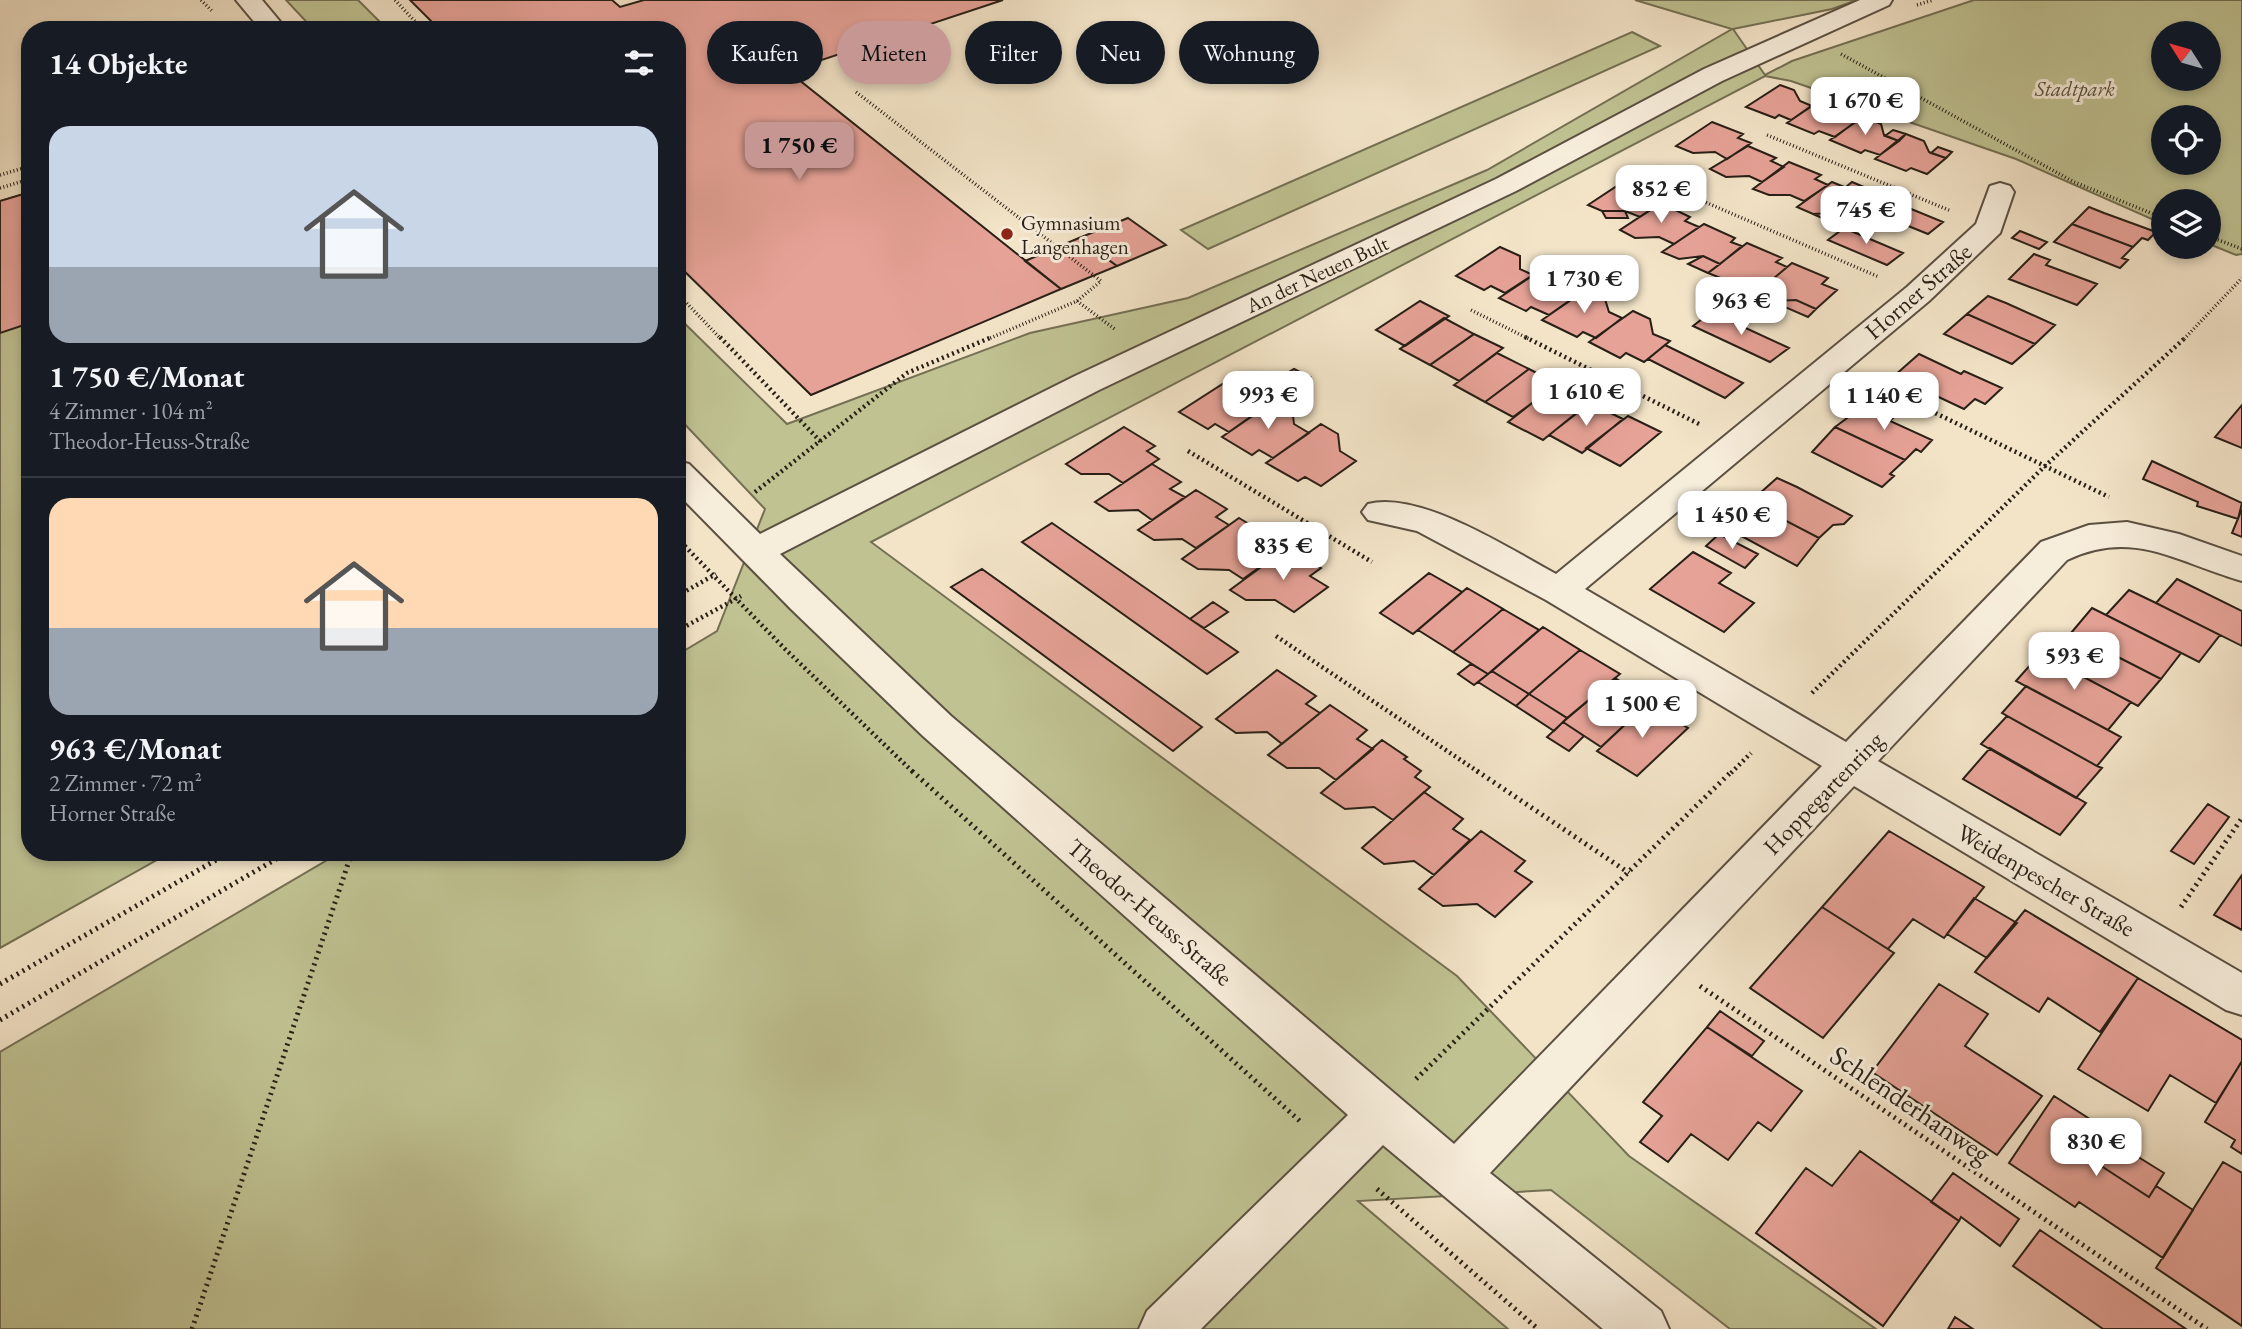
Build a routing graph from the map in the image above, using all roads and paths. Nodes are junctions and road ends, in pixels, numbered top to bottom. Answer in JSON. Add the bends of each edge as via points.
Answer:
{"nodes":[{"id":1,"x":248,"y":0,"type":"edge"},
{"id":2,"x":395,"y":0,"type":"edge"},
{"id":3,"x":1880,"y":0,"type":"edge"},
{"id":4,"x":267,"y":21,"type":"edge"},
{"id":5,"x":415,"y":21,"type":"edge"},
{"id":6,"x":1839,"y":54,"type":"dead end"},
{"id":7,"x":856,"y":92,"type":"dead end"},
{"id":8,"x":1767,"y":135,"type":"dead end"},
{"id":9,"x":21,"y":169,"type":"edge"},
{"id":10,"x":0,"y":175,"type":"edge"},
{"id":11,"x":21,"y":182,"type":"edge"},
{"id":12,"x":0,"y":188,"type":"edge"},
{"id":13,"x":1677,"y":190,"type":"dead end"},
{"id":14,"x":2000,"y":192,"type":"dead end"},
{"id":15,"x":2151,"y":213,"type":"edge"},
{"id":16,"x":1990,"y":227,"type":"junction"},
{"id":17,"x":2221,"y":241,"type":"edge"},
{"id":18,"x":2242,"y":249,"type":"edge"},
{"id":19,"x":2242,"y":278,"type":"edge"},
{"id":20,"x":1918,"y":294,"type":"junction"},
{"id":21,"x":686,"y":302,"type":"edge"},
{"id":22,"x":1471,"y":310,"type":"dead end"},
{"id":23,"x":1833,"y":363,"type":"junction"},
{"id":24,"x":1737,"y":443,"type":"junction"},
{"id":25,"x":1188,"y":451,"type":"dead end"},
{"id":26,"x":2045,"y":466,"type":"junction"},
{"id":27,"x":686,"y":481,"type":"edge"},
{"id":28,"x":1380,"y":512,"type":"dead end"},
{"id":29,"x":2090,"y":536,"type":"junction"},
{"id":30,"x":686,"y":547,"type":"edge"},
{"id":31,"x":756,"y":551,"type":"junction"},
{"id":32,"x":1372,"y":562,"type":"dead end"},
{"id":33,"x":2242,"y":569,"type":"edge"},
{"id":34,"x":1559,"y":591,"type":"junction"},
{"id":35,"x":735,"y":599,"type":"junction"},
{"id":36,"x":686,"y":626,"type":"edge"},
{"id":37,"x":1276,"y":636,"type":"dead end"},
{"id":38,"x":1782,"y":724,"type":"junction"},
{"id":39,"x":1850,"y":765,"type":"junction"},
{"id":40,"x":2242,"y":818,"type":"edge"},
{"id":41,"x":214,"y":861,"type":"edge"},
{"id":42,"x":273,"y":861,"type":"edge"},
{"id":43,"x":349,"y":861,"type":"edge"},
{"id":44,"x":1629,"y":873,"type":"junction"},
{"id":45,"x":2155,"y":944,"type":"junction"},
{"id":46,"x":1662,"y":960,"type":"junction"},
{"id":47,"x":0,"y":984,"type":"edge"},
{"id":48,"x":2242,"y":996,"type":"edge"},
{"id":49,"x":0,"y":1020,"type":"edge"},
{"id":50,"x":1381,"y":1114,"type":"junction"},
{"id":51,"x":1340,"y":1157,"type":"junction"},
{"id":52,"x":1455,"y":1176,"type":"junction"},
{"id":53,"x":192,"y":1329,"type":"edge"},
{"id":54,"x":1165,"y":1329,"type":"edge"},
{"id":55,"x":1538,"y":1329,"type":"edge"},
{"id":56,"x":1643,"y":1329,"type":"edge"},
{"id":57,"x":2207,"y":1329,"type":"edge"}],
"edges":[{"from":1,"to":4,"type":"street"},
{"from":2,"to":5,"type":"path"},
{"from":3,"to":31,"type":"street","name":"An der Neuen Bult","via":[[1713,75],[1506,185],[1087,383]]},
{"from":6,"to":15,"type":"path","via":[[2074,182]]},
{"from":7,"to":21,"type":"path","via":[[1101,281],[1077,301],[907,373],[821,442]]},
{"from":8,"to":16,"type":"path"},
{"from":9,"to":10,"type":"path"},
{"from":11,"to":12,"type":"path"},
{"from":13,"to":20,"type":"path"},
{"from":14,"to":16,"type":"street","name":"Horner Straße"},
{"from":16,"to":20,"type":"street","name":"Horner Straße"},
{"from":17,"to":18,"type":"path"},
{"from":19,"to":26,"type":"path","via":[[2167,357]]},
{"from":20,"to":23,"type":"street","name":"Horner Straße"},
{"from":22,"to":24,"type":"path"},
{"from":23,"to":24,"type":"street","name":"Horner Straße"},
{"from":23,"to":26,"type":"path"},
{"from":24,"to":34,"type":"street","name":"Horner Straße"},
{"from":25,"to":32,"type":"path"},
{"from":26,"to":29,"type":"path","via":[[2113,498]]},
{"from":26,"to":38,"type":"path"},
{"from":27,"to":31,"type":"street","name":"Theodor-Heuss-Straße"},
{"from":28,"to":34,"type":"street","via":[[1427,522]]},
{"from":29,"to":33,"type":"street","name":"Hoppegartenring","via":[[2121,534],[2170,543]]},
{"from":29,"to":39,"type":"street","name":"Hoppegartenring","via":[[2054,551]]},
{"from":30,"to":35,"type":"path"},
{"from":31,"to":50,"type":"street","name":"Theodor-Heuss-Straße","via":[[937,726]]},
{"from":34,"to":38,"type":"street"},
{"from":35,"to":36,"type":"path"},
{"from":35,"to":51,"type":"path","via":[[944,801]]},
{"from":37,"to":44,"type":"path"},
{"from":38,"to":39,"type":"street"},
{"from":38,"to":44,"type":"path"},
{"from":39,"to":45,"type":"street","name":"Weidenpescher Straße"},
{"from":39,"to":46,"type":"street","name":"Hoppegartenring"},
{"from":40,"to":45,"type":"path"},
{"from":41,"to":47,"type":"path"},
{"from":42,"to":49,"type":"path"},
{"from":43,"to":53,"type":"path"},
{"from":44,"to":50,"type":"path"},
{"from":45,"to":48,"type":"street","name":"Weidenpescher Straße"},
{"from":46,"to":52,"type":"street","name":"Hoppegartenring"},
{"from":46,"to":57,"type":"path","name":"Schlenderhanweg"},
{"from":50,"to":51,"type":"street"},
{"from":50,"to":52,"type":"street","name":"Theodor-Heuss-Straße"},
{"from":51,"to":54,"type":"street"},
{"from":51,"to":55,"type":"path"},
{"from":52,"to":56,"type":"street","name":"Theodor-Heuss-Straße"}]}
